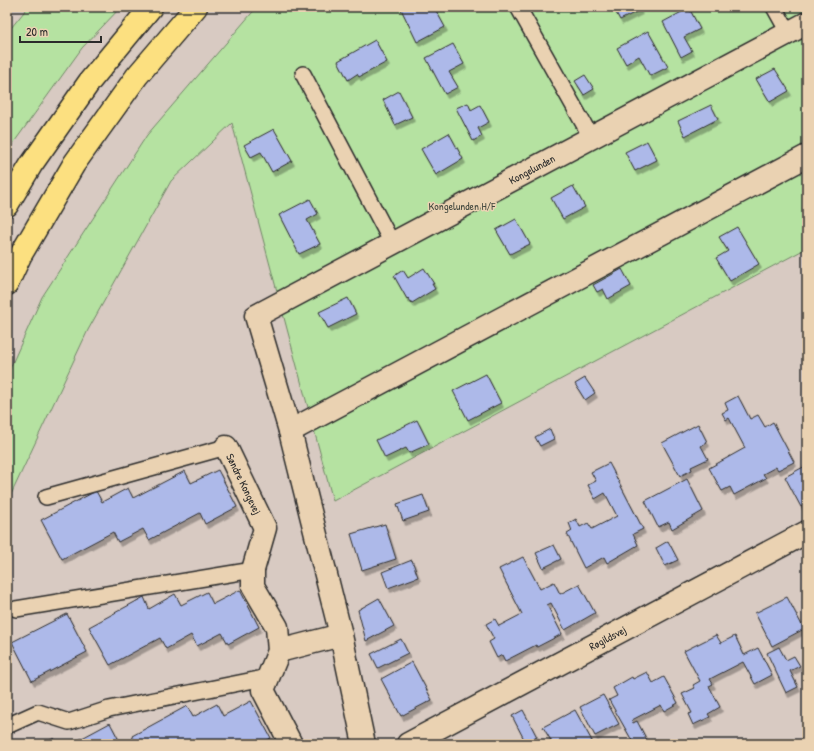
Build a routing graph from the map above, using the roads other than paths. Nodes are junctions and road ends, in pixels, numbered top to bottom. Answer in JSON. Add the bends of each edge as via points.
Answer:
{"nodes":[{"id":1,"x":151,"y":7,"type":"edge"},
{"id":2,"x":196,"y":7,"type":"edge"},
{"id":3,"x":518,"y":7,"type":"edge"},
{"id":4,"x":774,"y":7,"type":"edge"},
{"id":5,"x":798,"y":28,"type":"edge"},
{"id":6,"x":303,"y":74,"type":"dead end"},
{"id":7,"x":591,"y":137,"type":"junction"},
{"id":8,"x":807,"y":156,"type":"edge"},
{"id":9,"x":7,"y":205,"type":"edge"},
{"id":10,"x":392,"y":243,"type":"junction"},
{"id":11,"x":7,"y":284,"type":"edge"},
{"id":12,"x":290,"y":431,"type":"junction"},
{"id":13,"x":226,"y":447,"type":"joint"},
{"id":14,"x":46,"y":497,"type":"dead end"},
{"id":15,"x":807,"y":532,"type":"edge"},
{"id":16,"x":253,"y":570,"type":"junction"},
{"id":17,"x":16,"y":609,"type":"dead end"},
{"id":18,"x":341,"y":635,"type":"junction"},
{"id":19,"x":279,"y":651,"type":"junction"},
{"id":20,"x":269,"y":677,"type":"junction"},
{"id":21,"x":7,"y":726,"type":"edge"},
{"id":22,"x":291,"y":744,"type":"edge"},
{"id":23,"x":364,"y":744,"type":"edge"},
{"id":24,"x":408,"y":744,"type":"edge"}],
"edges":[{"from":1,"to":9,"type":"highway","via":[[90,81],[31,165]]},
{"from":2,"to":11,"type":"highway","via":[[137,76],[74,164],[20,256]]},
{"from":3,"to":7,"type":"lane"},
{"from":4,"to":5,"type":"lane"},
{"from":5,"to":7,"type":"street","name":"Kongelunden"},
{"from":6,"to":10,"type":"lane"},
{"from":7,"to":10,"type":"street","name":"Kongelunden"},
{"from":8,"to":12,"type":"street"},
{"from":10,"to":12,"type":"street","name":"Kongelunden","via":[[256,316]]},
{"from":12,"to":18,"type":"street"},
{"from":13,"to":14,"type":"lane","name":"Søndre Kongevej"},
{"from":13,"to":16,"type":"street","name":"Søndre Kongevej","via":[[265,528]]},
{"from":15,"to":24,"type":"street","name":"Røgildsvej"},
{"from":16,"to":17,"type":"lane"},
{"from":16,"to":19,"type":"street","name":"Søndre Kongevej","via":[[253,586],[277,627]]},
{"from":18,"to":19,"type":"street"},
{"from":18,"to":23,"type":"street"},
{"from":19,"to":20,"type":"street","name":"Søndre Kongevej"},
{"from":20,"to":21,"type":"lane","via":[[109,709],[69,722],[38,712]]},
{"from":20,"to":22,"type":"street","name":"Søndre Kongevej","via":[[263,690]]}]}
